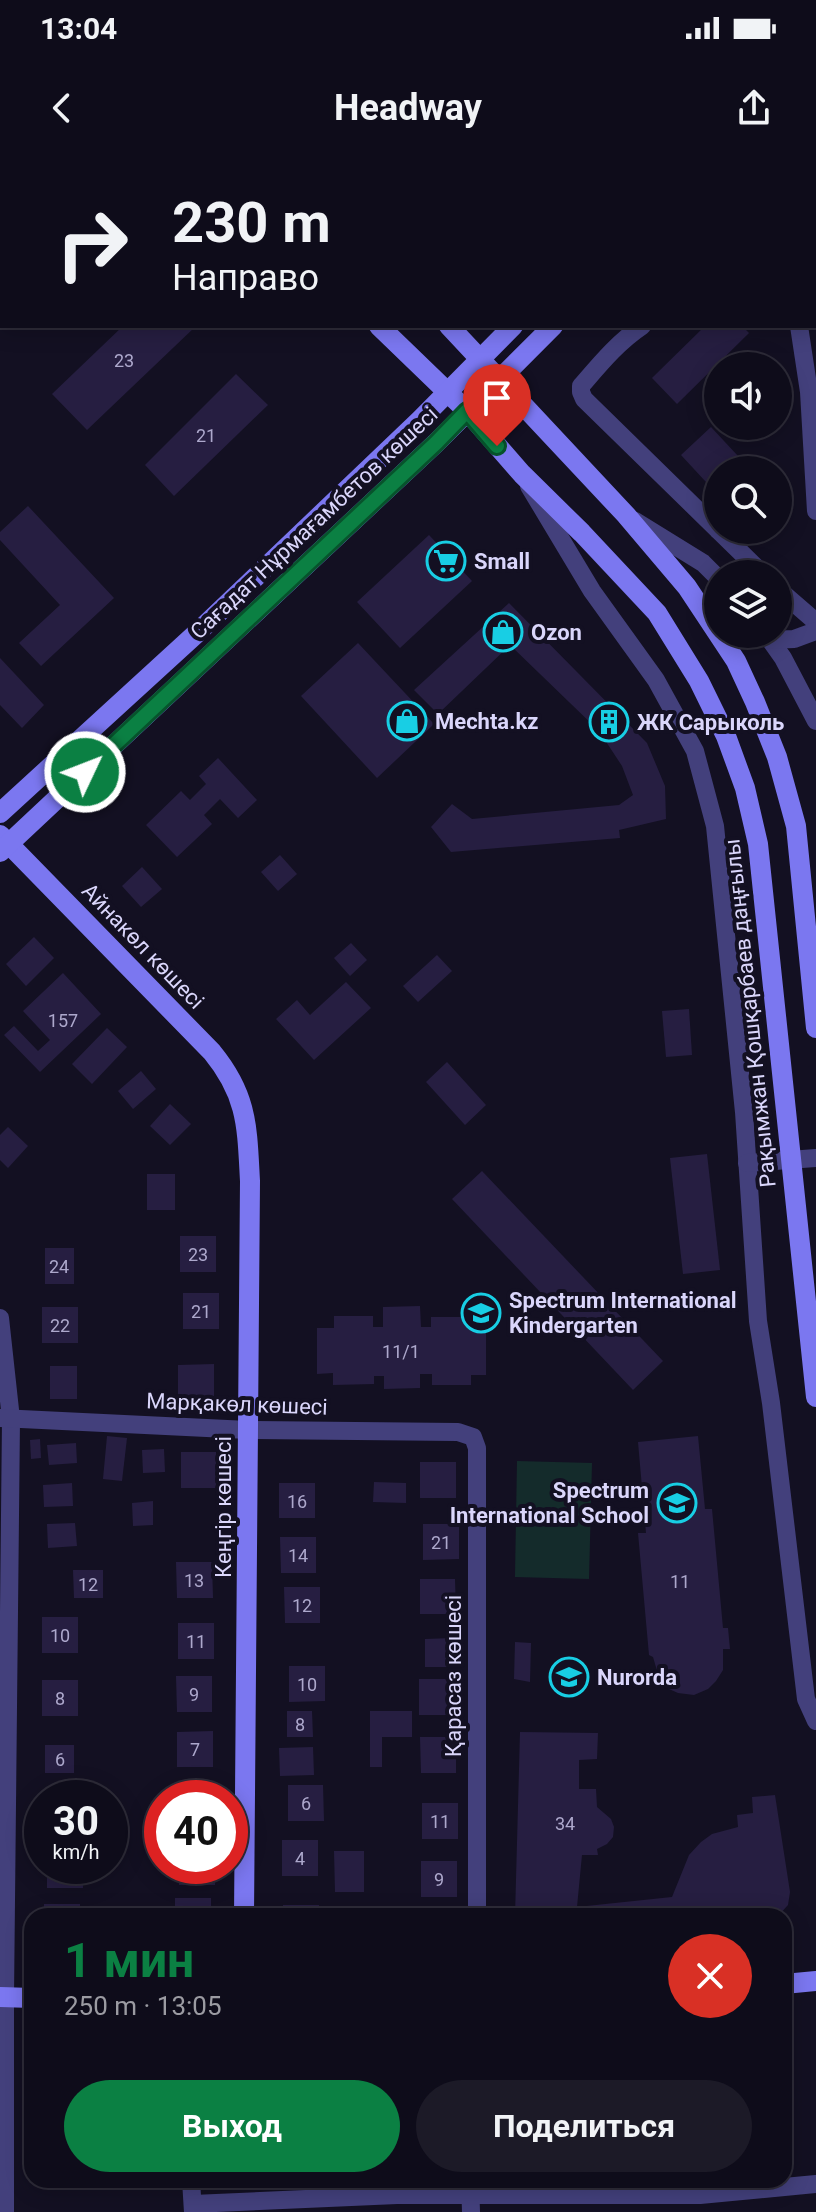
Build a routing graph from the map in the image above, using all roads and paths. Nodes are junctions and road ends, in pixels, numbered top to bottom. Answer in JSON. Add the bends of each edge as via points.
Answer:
{"nodes":[{"id":1,"x":381,"y":328,"type":"edge"},
{"id":2,"x":451,"y":328,"type":"edge"},
{"id":3,"x":511,"y":328,"type":"edge"},
{"id":4,"x":551,"y":328,"type":"edge"},
{"id":5,"x":639,"y":328,"type":"edge"},
{"id":6,"x":799,"y":328,"type":"edge"},
{"id":7,"x":481,"y":359,"type":"junction"},
{"id":8,"x":499,"y":379,"type":"junction"},
{"id":9,"x":448,"y":392,"type":"junction"},
{"id":10,"x":467,"y":411,"type":"junction"},
{"id":11,"x":522,"y":474,"type":"junction"},
{"id":12,"x":816,"y":511,"type":"edge"},
{"id":13,"x":626,"y":515,"type":"junction"},
{"id":14,"x":704,"y":516,"type":"edge"},
{"id":15,"x":816,"y":527,"type":"edge"},
{"id":16,"x":732,"y":544,"type":"edge"},
{"id":17,"x":749,"y":560,"type":"edge"},
{"id":18,"x":704,"y":564,"type":"edge"},
{"id":19,"x":792,"y":601,"type":"edge"},
{"id":20,"x":816,"y":622,"type":"edge"},
{"id":21,"x":816,"y":631,"type":"edge"},
{"id":22,"x":792,"y":639,"type":"edge"},
{"id":23,"x":776,"y":648,"type":"edge"},
{"id":24,"x":816,"y":721,"type":"edge"},
{"id":25,"x":0,"y":813,"type":"edge"},
{"id":26,"x":3,"y":844,"type":"edge"},
{"id":27,"x":816,"y":1028,"type":"edge"},
{"id":28,"x":241,"y":1099,"type":"joint"},
{"id":29,"x":816,"y":1158,"type":"edge"},
{"id":30,"x":791,"y":1160,"type":"junction"},
{"id":31,"x":747,"y":1163,"type":"junction"},
{"id":32,"x":0,"y":1318,"type":"edge"},
{"id":33,"x":816,"y":1397,"type":"edge"},
{"id":34,"x":5,"y":1419,"type":"edge"},
{"id":35,"x":248,"y":1430,"type":"junction"},
{"id":36,"x":473,"y":1437,"type":"joint"},
{"id":37,"x":816,"y":1721,"type":"edge"},
{"id":38,"x":244,"y":1908,"type":"edge"},
{"id":39,"x":477,"y":1908,"type":"edge"},
{"id":40,"x":816,"y":1981,"type":"edge"},
{"id":41,"x":792,"y":1983,"type":"edge"},
{"id":42,"x":2,"y":1997,"type":"edge"},
{"id":43,"x":24,"y":1998,"type":"edge"},
{"id":44,"x":816,"y":2184,"type":"edge"},
{"id":45,"x":792,"y":2186,"type":"edge"},
{"id":46,"x":192,"y":2188,"type":"edge"},
{"id":47,"x":774,"y":2188,"type":"edge"},
{"id":48,"x":471,"y":2195,"type":"edge"},
{"id":49,"x":193,"y":2208,"type":"edge"},
{"id":50,"x":5,"y":2212,"type":"edge"}],
"edges":[{"from":1,"to":9,"type":"street","name":"Рақымжан Қошқарбаев даңғылы"},
{"from":2,"to":7,"type":"street"},
{"from":3,"to":7,"type":"street","name":"Сағадат Нұрмағамбетов көшесі"},
{"from":4,"to":8,"type":"street","name":"Сағадат Нұрмағамбетов көшесі"},
{"from":5,"to":14,"type":"street","via":[[601,363],[581,392]]},
{"from":6,"to":12,"type":"street"},
{"from":7,"to":8,"type":"street"},
{"from":7,"to":9,"type":"street","name":"Сағадат Нұрмағамбетов көшесі"},
{"from":8,"to":10,"type":"street","name":"Сағадат Нұрмағамбетов көшесі"},
{"from":8,"to":13,"type":"street"},
{"from":9,"to":10,"type":"street","name":"Рақымжан Қошқарбаев даңғылы"},
{"from":9,"to":25,"type":"street","name":"Сағадат Нұрмағамбетов көшесі"},
{"from":10,"to":11,"type":"street","name":"Рақымжан Қошқарбаев даңғылы"},
{"from":10,"to":26,"type":"street","name":"Сағадат Нұрмағамбетов көшесі"},
{"from":11,"to":30,"type":"street","name":"Рақымжан Қошқарбаев даңғылы","via":[[657,613],[726,736],[758,844]]},
{"from":11,"to":31,"type":"street","via":[[592,591],[656,680],[695,751],[715,826]]},
{"from":12,"to":15,"type":"street"},
{"from":13,"to":18,"type":"street"},
{"from":13,"to":27,"type":"street","via":[[687,587],[736,661],[777,757],[796,826]]},
{"from":16,"to":17,"type":"street"},
{"from":19,"to":20,"type":"street"},
{"from":21,"to":22,"type":"street"},
{"from":23,"to":24,"type":"street"},
{"from":26,"to":28,"type":"street","name":"Айнакөл көшесі","via":[[212,1052]]},
{"from":28,"to":35,"type":"street","name":"Кеңгір көшесі","via":[[250,1181]]},
{"from":29,"to":30,"type":"street"},
{"from":30,"to":31,"type":"street"},
{"from":30,"to":33,"type":"street","name":"Рақымжан Қошқарбаев даңғылы"},
{"from":31,"to":37,"type":"street","via":[[758,1321],[806,1699]]},
{"from":32,"to":34,"type":"street"},
{"from":34,"to":35,"type":"street","name":"Марқакөл көшесі"},
{"from":34,"to":42,"type":"street"},
{"from":35,"to":36,"type":"street","name":"Марқакөл көшесі","via":[[458,1432]]},
{"from":35,"to":38,"type":"street","name":"Кеңгір көшесі"},
{"from":36,"to":39,"type":"street","name":"Қарасаз көшесі"},
{"from":40,"to":41,"type":"street"},
{"from":42,"to":43,"type":"street"},
{"from":42,"to":50,"type":"street"},
{"from":44,"to":45,"type":"street"},
{"from":46,"to":49,"type":"street"},
{"from":47,"to":48,"type":"street","via":[[700,2195]]},
{"from":48,"to":49,"type":"street"}]}
